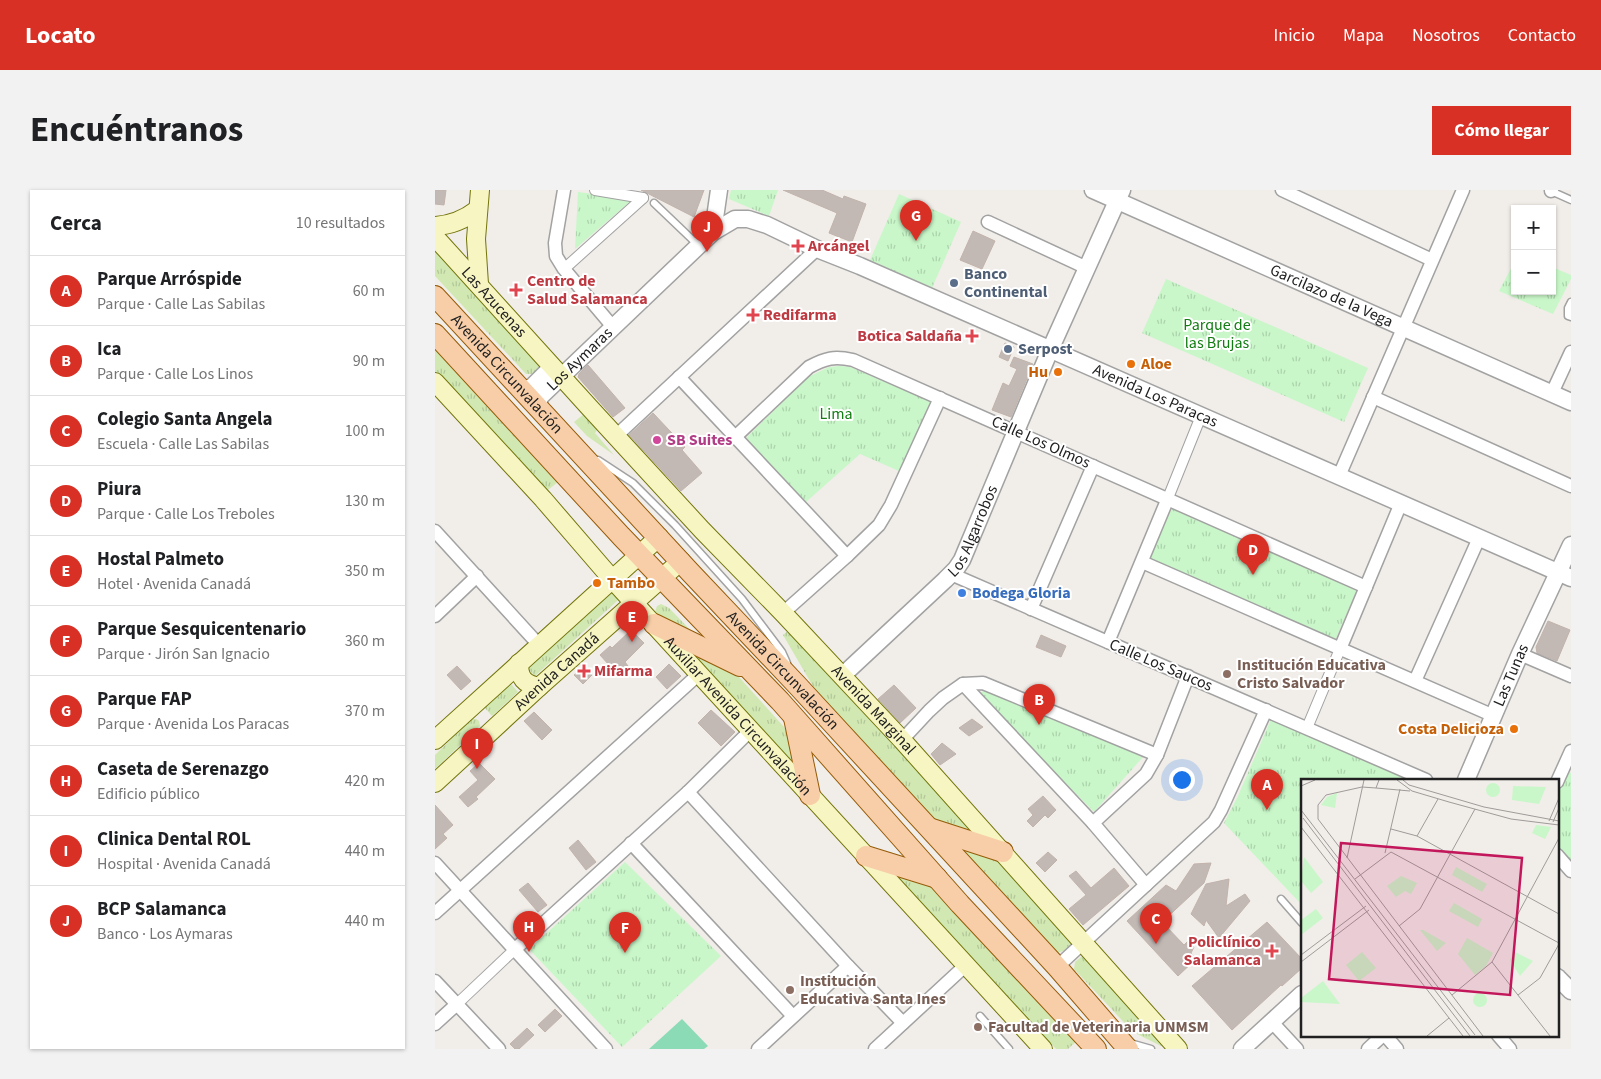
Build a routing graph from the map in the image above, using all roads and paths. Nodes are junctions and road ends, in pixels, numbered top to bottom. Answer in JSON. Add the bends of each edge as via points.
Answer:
{"nodes":[{"id":1,"x":480,"y":190,"type":"edge"},
{"id":2,"x":564,"y":190,"type":"edge"},
{"id":3,"x":595,"y":190,"type":"edge"},
{"id":4,"x":719,"y":190,"type":"edge"},
{"id":5,"x":1093,"y":190,"type":"edge"},
{"id":6,"x":1282,"y":190,"type":"edge"},
{"id":7,"x":1463,"y":190,"type":"edge"},
{"id":8,"x":1551,"y":191,"type":"edge"},
{"id":9,"x":1120,"y":195,"type":"edge"},
{"id":10,"x":1571,"y":200,"type":"edge"},
{"id":11,"x":654,"y":203,"type":"dead end"},
{"id":12,"x":477,"y":210,"type":"junction"},
{"id":13,"x":988,"y":222,"type":"dead end"},
{"id":14,"x":435,"y":226,"type":"edge"},
{"id":15,"x":713,"y":232,"type":"junction"},
{"id":16,"x":435,"y":236,"type":"edge"},
{"id":17,"x":699,"y":245,"type":"junction"},
{"id":18,"x":817,"y":249,"type":"junction"},
{"id":19,"x":1432,"y":260,"type":"junction"},
{"id":20,"x":1087,"y":268,"type":"junction"},
{"id":21,"x":565,"y":269,"type":"junction"},
{"id":22,"x":479,"y":284,"type":"junction"},
{"id":23,"x":435,"y":296,"type":"edge"},
{"id":24,"x":1571,"y":302,"type":"edge"},
{"id":25,"x":1571,"y":317,"type":"edge"},
{"id":26,"x":613,"y":327,"type":"junction"},
{"id":27,"x":1403,"y":328,"type":"junction"},
{"id":28,"x":435,"y":334,"type":"edge"},
{"id":29,"x":1050,"y":350,"type":"junction"},
{"id":30,"x":1571,"y":352,"type":"edge"},
{"id":31,"x":557,"y":372,"type":"junction"},
{"id":32,"x":679,"y":378,"type":"junction"},
{"id":33,"x":435,"y":382,"type":"edge"},
{"id":34,"x":522,"y":390,"type":"junction"},
{"id":35,"x":1552,"y":393,"type":"junction"},
{"id":36,"x":1373,"y":397,"type":"junction"},
{"id":37,"x":940,"y":398,"type":"junction"},
{"id":38,"x":1571,"y":402,"type":"edge"},
{"id":39,"x":538,"y":407,"type":"junction"},
{"id":40,"x":1201,"y":416,"type":"junction"},
{"id":41,"x":1016,"y":431,"type":"junction"},
{"id":42,"x":616,"y":436,"type":"junction"},
{"id":43,"x":734,"y":438,"type":"junction"},
{"id":44,"x":568,"y":439,"type":"junction"},
{"id":45,"x":1093,"y":466,"type":"junction"},
{"id":46,"x":1339,"y":476,"type":"junction"},
{"id":47,"x":1571,"y":486,"type":"edge"},
{"id":48,"x":1167,"y":498,"type":"junction"},
{"id":49,"x":1401,"y":503,"type":"junction"},
{"id":50,"x":435,"y":531,"type":"edge"},
{"id":51,"x":659,"y":537,"type":"junction"},
{"id":52,"x":1479,"y":538,"type":"junction"},
{"id":53,"x":1571,"y":544,"type":"edge"},
{"id":54,"x":639,"y":555,"type":"junction"},
{"id":55,"x":847,"y":556,"type":"junction"},
{"id":56,"x":681,"y":561,"type":"junction"},
{"id":57,"x":1141,"y":562,"type":"junction"},
{"id":58,"x":951,"y":574,"type":"junction"},
{"id":59,"x":477,"y":576,"type":"junction"},
{"id":60,"x":1565,"y":576,"type":"edge"},
{"id":61,"x":661,"y":578,"type":"junction"},
{"id":62,"x":612,"y":579,"type":"junction"},
{"id":63,"x":1366,"y":587,"type":"junction"},
{"id":64,"x":634,"y":603,"type":"junction"},
{"id":65,"x":1031,"y":609,"type":"junction"},
{"id":66,"x":783,"y":612,"type":"junction"},
{"id":67,"x":435,"y":616,"type":"edge"},
{"id":68,"x":654,"y":624,"type":"junction"},
{"id":69,"x":1108,"y":642,"type":"junction"},
{"id":70,"x":539,"y":645,"type":"junction"},
{"id":71,"x":1340,"y":648,"type":"junction"},
{"id":72,"x":1520,"y":654,"type":"junction"},
{"id":73,"x":519,"y":663,"type":"junction"},
{"id":74,"x":753,"y":673,"type":"junction"},
{"id":75,"x":699,"y":674,"type":"junction"},
{"id":76,"x":842,"y":676,"type":"junction"},
{"id":77,"x":1188,"y":676,"type":"junction"},
{"id":78,"x":1571,"y":676,"type":"edge"},
{"id":79,"x":1415,"y":681,"type":"junction"},
{"id":80,"x":963,"y":684,"type":"junction"},
{"id":81,"x":797,"y":685,"type":"junction"},
{"id":82,"x":539,"y":687,"type":"junction"},
{"id":83,"x":468,"y":709,"type":"junction"},
{"id":84,"x":1266,"y":710,"type":"junction"},
{"id":85,"x":794,"y":716,"type":"junction"},
{"id":86,"x":1494,"y":716,"type":"junction"},
{"id":87,"x":1307,"y":728,"type":"junction"},
{"id":88,"x":751,"y":730,"type":"junction"},
{"id":89,"x":488,"y":733,"type":"junction"},
{"id":90,"x":435,"y":740,"type":"edge"},
{"id":91,"x":902,"y":740,"type":"junction"},
{"id":92,"x":1571,"y":750,"type":"edge"},
{"id":93,"x":1157,"y":755,"type":"junction"},
{"id":94,"x":1568,"y":766,"type":"edge"},
{"id":95,"x":1425,"y":779,"type":"edge"},
{"id":96,"x":1466,"y":779,"type":"edge"},
{"id":97,"x":1559,"y":779,"type":"edge"},
{"id":98,"x":435,"y":783,"type":"edge"},
{"id":99,"x":688,"y":792,"type":"junction"},
{"id":100,"x":810,"y":795,"type":"junction"},
{"id":101,"x":1093,"y":823,"type":"junction"},
{"id":102,"x":929,"y":828,"type":"junction"},
{"id":103,"x":631,"y":843,"type":"junction"},
{"id":104,"x":1003,"y":852,"type":"junction"},
{"id":105,"x":866,"y":856,"type":"junction"},
{"id":106,"x":1559,"y":857,"type":"edge"},
{"id":107,"x":435,"y":864,"type":"edge"},
{"id":108,"x":1571,"y":871,"type":"edge"},
{"id":109,"x":937,"y":878,"type":"junction"},
{"id":110,"x":1146,"y":885,"type":"junction"},
{"id":111,"x":459,"y":890,"type":"junction"},
{"id":112,"x":1281,"y":899,"type":"dead end"},
{"id":113,"x":435,"y":913,"type":"edge"},
{"id":114,"x":1301,"y":922,"type":"edge"},
{"id":115,"x":1084,"y":942,"type":"junction"},
{"id":116,"x":514,"y":950,"type":"junction"},
{"id":117,"x":966,"y":965,"type":"junction"},
{"id":118,"x":848,"y":966,"type":"junction"},
{"id":119,"x":1057,"y":967,"type":"junction"},
{"id":120,"x":435,"y":981,"type":"edge"},
{"id":121,"x":1301,"y":995,"type":"edge"},
{"id":122,"x":457,"y":1004,"type":"junction"},
{"id":123,"x":793,"y":1016,"type":"junction"},
{"id":124,"x":980,"y":1016,"type":"dead end"},
{"id":125,"x":1272,"y":1022,"type":"junction"},
{"id":126,"x":903,"y":1023,"type":"junction"},
{"id":127,"x":435,"y":1024,"type":"edge"},
{"id":128,"x":1383,"y":1036,"type":"edge"},
{"id":129,"x":1385,"y":1036,"type":"edge"},
{"id":130,"x":1499,"y":1036,"type":"edge"},
{"id":131,"x":1124,"y":1044,"type":"edge"},
{"id":132,"x":499,"y":1049,"type":"edge"},
{"id":133,"x":606,"y":1049,"type":"edge"},
{"id":134,"x":758,"y":1049,"type":"edge"},
{"id":135,"x":875,"y":1049,"type":"edge"},
{"id":136,"x":1009,"y":1049,"type":"edge"},
{"id":137,"x":1043,"y":1049,"type":"edge"},
{"id":138,"x":1096,"y":1049,"type":"edge"},
{"id":139,"x":1151,"y":1049,"type":"edge"},
{"id":140,"x":1178,"y":1049,"type":"edge"},
{"id":141,"x":1242,"y":1049,"type":"edge"},
{"id":142,"x":1297,"y":1049,"type":"edge"},
{"id":143,"x":1368,"y":1049,"type":"edge"},
{"id":144,"x":1397,"y":1049,"type":"edge"},
{"id":145,"x":1510,"y":1049,"type":"edge"}],
"edges":[{"from":1,"to":12,"type":"main road"},
{"from":2,"to":21,"type":"street","via":[[555,242],[556,256]]},
{"from":3,"to":21,"type":"street","via":[[643,198]]},
{"from":4,"to":15,"type":"street"},
{"from":5,"to":9,"type":"street","name":"Garcilazo de la Vega"},
{"from":6,"to":19,"type":"street"},
{"from":7,"to":19,"type":"street"},
{"from":8,"to":10,"type":"lane"},
{"from":9,"to":20,"type":"street","name":"Los Algarrobos"},
{"from":9,"to":27,"type":"street","name":"Garcilazo de la Vega"},
{"from":11,"to":17,"type":"lane"},
{"from":12,"to":14,"type":"main road","via":[[451,224]]},
{"from":12,"to":22,"type":"main road"},
{"from":13,"to":20,"type":"street"},
{"from":15,"to":17,"type":"street","name":"Los Aymaras"},
{"from":15,"to":18,"type":"street","name":"Avenida Los Paracas","via":[[735,219],[748,219]]},
{"from":16,"to":22,"type":"main road","name":"Las Azucenas"},
{"from":17,"to":26,"type":"street","name":"Los Aymaras"},
{"from":18,"to":29,"type":"street","name":"Avenida Los Paracas"},
{"from":18,"to":32,"type":"street"},
{"from":19,"to":27,"type":"street"},
{"from":20,"to":29,"type":"street","name":"Los Algarrobos"},
{"from":21,"to":26,"type":"street"},
{"from":22,"to":31,"type":"main road","name":"Las Azucenas"},
{"from":23,"to":34,"type":"main road","name":"Avenida Circunvalación"},
{"from":24,"to":25,"type":"lane","via":[[1567,312]]},
{"from":26,"to":31,"type":"street","name":"Los Aymaras"},
{"from":27,"to":35,"type":"street","name":"Garcilazo de la Vega"},
{"from":27,"to":36,"type":"street"},
{"from":28,"to":54,"type":"main road","name":"Avenida Circunvalación"},
{"from":29,"to":40,"type":"street","name":"Avenida Los Paracas"},
{"from":29,"to":41,"type":"street","name":"Los Algarrobos"},
{"from":30,"to":35,"type":"street"},
{"from":31,"to":34,"type":"street","name":"Los Aymaras"},
{"from":31,"to":39,"type":"street","name":"Los Aymaras","via":[[540,397]]},
{"from":31,"to":42,"type":"main road","name":"Avenida Marginal"},
{"from":32,"to":42,"type":"street"},
{"from":32,"to":43,"type":"street"},
{"from":33,"to":62,"type":"main road","name":"Auxiliar Avenida Circunvalación"},
{"from":34,"to":39,"type":"main road","name":"Avenida Circunvalación"},
{"from":35,"to":38,"type":"street","name":"Garcilazo de la Vega"},
{"from":36,"to":46,"type":"street"},
{"from":36,"to":47,"type":"street"},
{"from":37,"to":41,"type":"street","name":"Calle Los Olmos"},
{"from":37,"to":43,"type":"street","name":"Calle Los Olmos","via":[[853,360],[824,359],[809,367]]},
{"from":37,"to":55,"type":"street","via":[[891,505],[879,525]]},
{"from":39,"to":44,"type":"main road","name":"Avenida Circunvalación"},
{"from":40,"to":46,"type":"street","name":"Avenida Los Paracas"},
{"from":40,"to":48,"type":"street"},
{"from":41,"to":45,"type":"street","name":"Calle Los Olmos"},
{"from":41,"to":58,"type":"street","name":"Los Algarrobos","via":[[962,560]]},
{"from":42,"to":66,"type":"main road","name":"Avenida Marginal"},
{"from":43,"to":55,"type":"street"},
{"from":44,"to":51,"type":"main road","name":"Avenida Circunvalación"},
{"from":44,"to":81,"type":"lane","via":[[633,483],[675,525],[742,599],[782,652]]},
{"from":45,"to":48,"type":"street","name":"Calle Los Olmos"},
{"from":45,"to":65,"type":"street"},
{"from":46,"to":49,"type":"street","name":"Avenida Los Paracas"},
{"from":48,"to":57,"type":"street"},
{"from":48,"to":63,"type":"street","name":"Calle Los Olmos"},
{"from":49,"to":52,"type":"street","name":"Avenida Los Paracas"},
{"from":49,"to":63,"type":"street"},
{"from":50,"to":59,"type":"street"},
{"from":51,"to":54,"type":"main road","name":"Avenida Canadá"},
{"from":51,"to":56,"type":"main road","name":"Avenida Circunvalación"},
{"from":52,"to":60,"type":"street","name":"Avenida Los Paracas"},
{"from":52,"to":79,"type":"street"},
{"from":53,"to":60,"type":"street","name":"Las Tunas"},
{"from":54,"to":61,"type":"main road","name":"Avenida Circunvalación"},
{"from":54,"to":62,"type":"main road","name":"Avenida Canadá"},
{"from":55,"to":66,"type":"street"},
{"from":56,"to":61,"type":"main road","name":"Avenida Canadá"},
{"from":56,"to":81,"type":"main road","name":"Avenida Circunvalación"},
{"from":57,"to":69,"type":"street"},
{"from":57,"to":71,"type":"street"},
{"from":58,"to":65,"type":"street","name":"Calle Los Saucos"},
{"from":58,"to":76,"type":"street","name":"Los Algarrobos"},
{"from":59,"to":67,"type":"street"},
{"from":59,"to":70,"type":"street"},
{"from":60,"to":72,"type":"street","name":"Las Tunas"},
{"from":61,"to":64,"type":"main road","name":"Avenida Canadá"},
{"from":61,"to":74,"type":"main road","name":"Avenida Circunvalación"},
{"from":62,"to":64,"type":"main road","name":"Auxiliar Avenida Circunvalación"},
{"from":62,"to":70,"type":"main road","name":"Avenida Canadá"},
{"from":63,"to":71,"type":"street"},
{"from":64,"to":68,"type":"main road","name":"Auxiliar Avenida Circunvalación"},
{"from":64,"to":82,"type":"main road","name":"Avenida Canadá"},
{"from":65,"to":69,"type":"street","name":"Calle Los Saucos"},
{"from":66,"to":76,"type":"main road","name":"Avenida Marginal"},
{"from":68,"to":74,"type":"main road"},
{"from":68,"to":75,"type":"main road","name":"Auxiliar Avenida Circunvalación"},
{"from":69,"to":77,"type":"street","name":"Calle Los Saucos"},
{"from":70,"to":73,"type":"main road","name":"Avenida Canadá"},
{"from":71,"to":79,"type":"street"},
{"from":71,"to":87,"type":"street"},
{"from":72,"to":78,"type":"street"},
{"from":72,"to":86,"type":"street","name":"Las Tunas"},
{"from":73,"to":82,"type":"main road","via":[[523,680]]},
{"from":73,"to":83,"type":"main road","name":"Avenida Canadá"},
{"from":74,"to":85,"type":"main road","name":"Avenida Circunvalación"},
{"from":75,"to":88,"type":"main road","name":"Auxiliar Avenida Circunvalación"},
{"from":75,"to":111,"type":"street"},
{"from":76,"to":91,"type":"main road","name":"Avenida Marginal"},
{"from":77,"to":84,"type":"street","name":"Calle Los Saucos"},
{"from":77,"to":93,"type":"street"},
{"from":79,"to":86,"type":"street"},
{"from":80,"to":91,"type":"street","via":[[943,698]]},
{"from":80,"to":93,"type":"street","via":[[983,683]]},
{"from":80,"to":101,"type":"street"},
{"from":81,"to":102,"type":"main road","name":"Avenida Circunvalación"},
{"from":82,"to":89,"type":"main road","name":"Avenida Canadá"},
{"from":83,"to":89,"type":"main road","via":[[484,715]]},
{"from":83,"to":90,"type":"main road","name":"Avenida Canadá"},
{"from":84,"to":87,"type":"street","name":"Calle Los Saucos"},
{"from":84,"to":110,"type":"street","via":[[1214,822]]},
{"from":85,"to":100,"type":"main road"},
{"from":85,"to":109,"type":"main road","name":"Avenida Circunvalación"},
{"from":86,"to":96,"type":"street","name":"Las Tunas"},
{"from":87,"to":95,"type":"street","name":"Calle Los Saucos"},
{"from":88,"to":99,"type":"street"},
{"from":88,"to":100,"type":"main road","name":"Auxiliar Avenida Circunvalación"},
{"from":89,"to":98,"type":"main road","name":"Avenida Canadá"},
{"from":91,"to":104,"type":"main road","name":"Avenida Marginal"},
{"from":92,"to":94,"type":"street"},
{"from":93,"to":101,"type":"street","via":[[1146,774]]},
{"from":94,"to":97,"type":"street"},
{"from":99,"to":103,"type":"street"},
{"from":99,"to":118,"type":"street"},
{"from":100,"to":105,"type":"main road","name":"Auxiliar Avenida Circunvalación"},
{"from":101,"to":110,"type":"street"},
{"from":102,"to":104,"type":"main road"},
{"from":102,"to":119,"type":"main road","name":"Avenida Circunvalación"},
{"from":103,"to":116,"type":"street"},
{"from":103,"to":123,"type":"street"},
{"from":104,"to":115,"type":"main road","name":"Avenida Marginal"},
{"from":105,"to":109,"type":"main road"},
{"from":105,"to":117,"type":"main road","name":"Auxiliar Avenida Circunvalación"},
{"from":106,"to":108,"type":"street"},
{"from":107,"to":111,"type":"street"},
{"from":109,"to":138,"type":"main road","name":"Avenida Circunvalación"},
{"from":110,"to":115,"type":"street"},
{"from":111,"to":113,"type":"street"},
{"from":111,"to":116,"type":"street"},
{"from":112,"to":114,"type":"lane"},
{"from":115,"to":119,"type":"street"},
{"from":115,"to":140,"type":"main road","name":"Avenida Marginal"},
{"from":116,"to":122,"type":"street"},
{"from":116,"to":133,"type":"street"},
{"from":117,"to":126,"type":"street"},
{"from":117,"to":137,"type":"main road","name":"Auxiliar Avenida Circunvalación"},
{"from":118,"to":123,"type":"street"},
{"from":118,"to":126,"type":"street"},
{"from":119,"to":131,"type":"main road","name":"Avenida Circunvalación"},
{"from":120,"to":122,"type":"street"},
{"from":121,"to":125,"type":"street"},
{"from":122,"to":127,"type":"street"},
{"from":122,"to":132,"type":"street"},
{"from":123,"to":134,"type":"street"},
{"from":124,"to":136,"type":"lane"},
{"from":125,"to":141,"type":"street"},
{"from":125,"to":142,"type":"street"},
{"from":126,"to":135,"type":"street"},
{"from":128,"to":143,"type":"street"},
{"from":129,"to":144,"type":"street"},
{"from":130,"to":145,"type":"street"},
{"from":131,"to":139,"type":"lane"}]}
